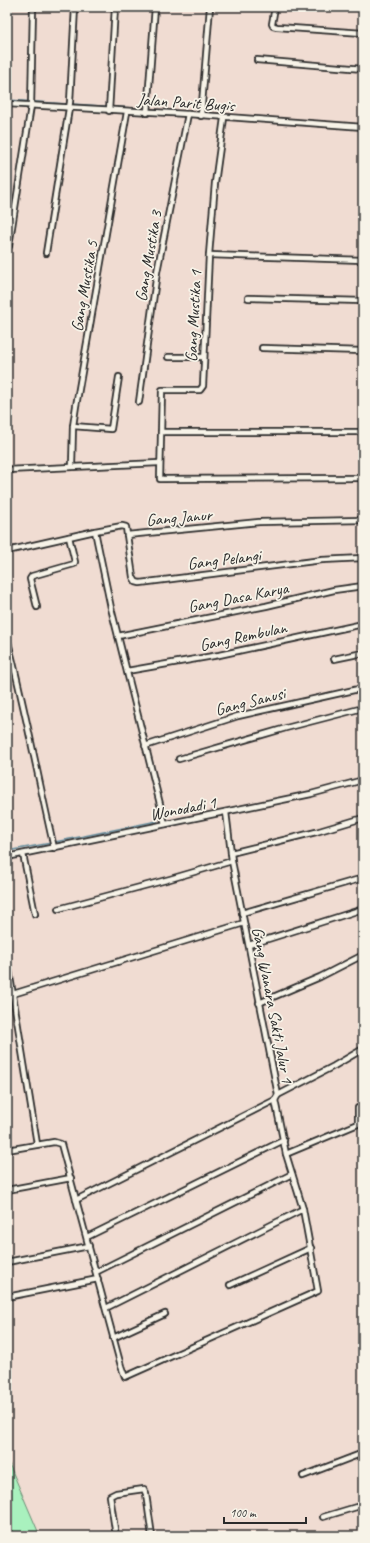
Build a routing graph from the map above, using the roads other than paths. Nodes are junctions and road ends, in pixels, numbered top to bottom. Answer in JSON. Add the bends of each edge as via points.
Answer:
{"nodes":[{"id":1,"x":33,"y":7,"type":"edge"},
{"id":2,"x":75,"y":7,"type":"edge"},
{"id":3,"x":116,"y":7,"type":"edge"},
{"id":4,"x":155,"y":7,"type":"edge"},
{"id":5,"x":210,"y":7,"type":"edge"},
{"id":6,"x":275,"y":7,"type":"edge"},
{"id":7,"x":363,"y":33,"type":"edge"},
{"id":8,"x":257,"y":60,"type":"dead end"},
{"id":9,"x":363,"y":69,"type":"edge"},
{"id":10,"x":31,"y":102,"type":"junction"},
{"id":11,"x":7,"y":104,"type":"edge"},
{"id":12,"x":70,"y":106,"type":"junction"},
{"id":13,"x":109,"y":108,"type":"junction"},
{"id":14,"x":127,"y":112,"type":"junction"},
{"id":15,"x":147,"y":112,"type":"junction"},
{"id":16,"x":188,"y":114,"type":"junction"},
{"id":17,"x":201,"y":116,"type":"junction"},
{"id":18,"x":224,"y":118,"type":"junction"},
{"id":19,"x":363,"y":127,"type":"edge"},
{"id":20,"x":9,"y":246,"type":"dead end"},
{"id":21,"x":46,"y":252,"type":"dead end"},
{"id":22,"x":209,"y":255,"type":"junction"},
{"id":23,"x":363,"y":260,"type":"edge"},
{"id":24,"x":248,"y":298,"type":"dead end"},
{"id":25,"x":363,"y":301,"type":"edge"},
{"id":26,"x":262,"y":348,"type":"dead end"},
{"id":27,"x":363,"y":351,"type":"edge"},
{"id":28,"x":168,"y":357,"type":"dead end"},
{"id":29,"x":204,"y":357,"type":"junction"},
{"id":30,"x":119,"y":377,"type":"dead end"},
{"id":31,"x":139,"y":402,"type":"dead end"},
{"id":32,"x":73,"y":426,"type":"junction"},
{"id":33,"x":161,"y":432,"type":"junction"},
{"id":34,"x":363,"y":432,"type":"edge"},
{"id":35,"x":159,"y":463,"type":"junction"},
{"id":36,"x":72,"y":466,"type":"junction"},
{"id":37,"x":7,"y":470,"type":"edge"},
{"id":38,"x":363,"y":478,"type":"edge"},
{"id":39,"x":363,"y":520,"type":"edge"},
{"id":40,"x":95,"y":531,"type":"junction"},
{"id":41,"x":127,"y":535,"type":"junction"},
{"id":42,"x":69,"y":537,"type":"junction"},
{"id":43,"x":7,"y":550,"type":"edge"},
{"id":44,"x":363,"y":558,"type":"edge"},
{"id":45,"x":363,"y":586,"type":"edge"},
{"id":46,"x":37,"y":607,"type":"dead end"},
{"id":47,"x":363,"y":624,"type":"edge"},
{"id":48,"x":118,"y":636,"type":"junction"},
{"id":49,"x":7,"y":638,"type":"edge"},
{"id":50,"x":363,"y":653,"type":"edge"},
{"id":51,"x":334,"y":659,"type":"dead end"},
{"id":52,"x":128,"y":671,"type":"junction"},
{"id":53,"x":363,"y":688,"type":"edge"},
{"id":54,"x":363,"y":708,"type":"edge"},
{"id":55,"x":145,"y":746,"type":"junction"},
{"id":56,"x":179,"y":758,"type":"dead end"},
{"id":57,"x":363,"y":780,"type":"edge"},
{"id":58,"x":226,"y":812,"type":"junction"},
{"id":59,"x":363,"y":818,"type":"edge"},
{"id":60,"x":165,"y":824,"type":"junction"},
{"id":61,"x":54,"y":848,"type":"junction"},
{"id":62,"x":231,"y":853,"type":"junction"},
{"id":63,"x":23,"y":854,"type":"junction"},
{"id":64,"x":7,"y":857,"type":"edge"},
{"id":65,"x":232,"y":861,"type":"junction"},
{"id":66,"x":363,"y":878,"type":"edge"},
{"id":67,"x":58,"y":909,"type":"dead end"},
{"id":68,"x":363,"y":909,"type":"edge"},
{"id":69,"x":242,"y":913,"type":"junction"},
{"id":70,"x":35,"y":914,"type":"dead end"},
{"id":71,"x":244,"y":923,"type":"junction"},
{"id":72,"x":249,"y":945,"type":"junction"},
{"id":73,"x":363,"y":956,"type":"edge"},
{"id":74,"x":7,"y":958,"type":"edge"},
{"id":75,"x":12,"y":994,"type":"junction"},
{"id":76,"x":259,"y":1003,"type":"junction"},
{"id":77,"x":363,"y":1050,"type":"edge"},
{"id":78,"x":278,"y":1095,"type":"junction"},
{"id":79,"x":275,"y":1100,"type":"junction"},
{"id":80,"x":358,"y":1108,"type":"dead end"},
{"id":81,"x":284,"y":1140,"type":"junction"},
{"id":82,"x":37,"y":1144,"type":"junction"},
{"id":83,"x":7,"y":1150,"type":"edge"},
{"id":84,"x":286,"y":1154,"type":"junction"},
{"id":85,"x":292,"y":1174,"type":"junction"},
{"id":86,"x":70,"y":1178,"type":"junction"},
{"id":87,"x":7,"y":1190,"type":"edge"},
{"id":88,"x":76,"y":1200,"type":"junction"},
{"id":89,"x":303,"y":1209,"type":"junction"},
{"id":90,"x":87,"y":1237,"type":"junction"},
{"id":91,"x":89,"y":1246,"type":"junction"},
{"id":92,"x":311,"y":1248,"type":"junction"},
{"id":93,"x":7,"y":1262,"type":"edge"},
{"id":94,"x":96,"y":1272,"type":"junction"},
{"id":95,"x":98,"y":1279,"type":"junction"},
{"id":96,"x":230,"y":1285,"type":"dead end"},
{"id":97,"x":7,"y":1297,"type":"edge"},
{"id":98,"x":106,"y":1308,"type":"junction"},
{"id":99,"x":164,"y":1314,"type":"dead end"},
{"id":100,"x":114,"y":1338,"type":"junction"},
{"id":101,"x":363,"y":1453,"type":"edge"},
{"id":102,"x":303,"y":1476,"type":"dead end"},
{"id":103,"x":363,"y":1505,"type":"edge"},
{"id":104,"x":323,"y":1517,"type":"dead end"},
{"id":105,"x":116,"y":1536,"type":"edge"},
{"id":106,"x":152,"y":1536,"type":"edge"}],
"edges":[{"from":1,"to":10,"type":"street"},
{"from":2,"to":12,"type":"street"},
{"from":3,"to":13,"type":"street"},
{"from":4,"to":15,"type":"street"},
{"from":5,"to":17,"type":"street"},
{"from":6,"to":7,"type":"street","via":[[273,26]]},
{"from":8,"to":9,"type":"street"},
{"from":10,"to":11,"type":"street","name":"Jalan Parit Bugis"},
{"from":10,"to":12,"type":"street","name":"Jalan Parit Bugis"},
{"from":10,"to":20,"type":"street"},
{"from":12,"to":13,"type":"street","name":"Jalan Parit Bugis"},
{"from":12,"to":21,"type":"street"},
{"from":13,"to":14,"type":"street","name":"Jalan Parit Bugis"},
{"from":14,"to":15,"type":"street","name":"Jalan Parit Bugis"},
{"from":14,"to":32,"type":"street","name":"Gang Mustika 5"},
{"from":15,"to":16,"type":"street","name":"Jalan Parit Bugis"},
{"from":16,"to":17,"type":"street","name":"Jalan Parit Bugis"},
{"from":16,"to":31,"type":"street","name":"Gang Mustika 3","via":[[157,272]]},
{"from":17,"to":18,"type":"street","name":"Jalan Parit Bugis"},
{"from":18,"to":19,"type":"street","name":"Jalan Parit Bugis"},
{"from":18,"to":22,"type":"street","name":"Gang Mustika 1"},
{"from":22,"to":23,"type":"street"},
{"from":22,"to":29,"type":"street","name":"Gang Mustika 1"},
{"from":24,"to":25,"type":"street"},
{"from":26,"to":27,"type":"street"},
{"from":28,"to":29,"type":"street"},
{"from":29,"to":33,"type":"street","name":"Gang Mustika 1","via":[[203,386],[200,390],[162,390]]},
{"from":30,"to":32,"type":"street","via":[[111,429]]},
{"from":32,"to":36,"type":"street","name":"Gang Mustika 5"},
{"from":33,"to":34,"type":"street"},
{"from":33,"to":35,"type":"street","name":"Gang Mustika 1"},
{"from":35,"to":36,"type":"street"},
{"from":35,"to":38,"type":"street","name":"Gang Mustika 1","via":[[159,478],[162,480]]},
{"from":36,"to":37,"type":"street"},
{"from":39,"to":41,"type":"street","name":"Gang Janur","via":[[259,522]]},
{"from":40,"to":41,"type":"street","name":"Gang Janur","via":[[124,526]]},
{"from":40,"to":42,"type":"street","name":"Gang Janur"},
{"from":40,"to":48,"type":"street"},
{"from":41,"to":44,"type":"street","name":"Gang Pelangi","via":[[133,577],[140,583],[315,561]]},
{"from":42,"to":43,"type":"street","name":"Gang Janur"},
{"from":42,"to":46,"type":"street","via":[[74,564],[32,576],[30,579]]},
{"from":45,"to":48,"type":"street","name":"Gang Dasa Karya"},
{"from":47,"to":52,"type":"street","name":"Gang Rembulan","via":[[220,655]]},
{"from":48,"to":52,"type":"street"},
{"from":49,"to":61,"type":"street"},
{"from":50,"to":51,"type":"street"},
{"from":52,"to":55,"type":"street"},
{"from":53,"to":55,"type":"street","name":"Gang Sanusi","via":[[238,716]]},
{"from":54,"to":56,"type":"street"},
{"from":55,"to":60,"type":"street"},
{"from":57,"to":58,"type":"street","name":"Wonodadi 1"},
{"from":58,"to":60,"type":"street","name":"Wonodadi 1"},
{"from":58,"to":62,"type":"street","name":"Gang Wanara Sakti Jalur 1"},
{"from":59,"to":62,"type":"street"},
{"from":60,"to":61,"type":"street","name":"Wonodadi 1"},
{"from":61,"to":63,"type":"street","name":"Wonodadi 1"},
{"from":62,"to":65,"type":"street","name":"Gang Wanara Sakti Jalur 1"},
{"from":63,"to":64,"type":"street","name":"Wonodadi 1"},
{"from":63,"to":70,"type":"street"},
{"from":65,"to":67,"type":"street"},
{"from":65,"to":69,"type":"street","name":"Gang Wanara Sakti Jalur 1"},
{"from":66,"to":69,"type":"street"},
{"from":68,"to":72,"type":"street"},
{"from":69,"to":71,"type":"street","name":"Gang Wanara Sakti Jalur 1"},
{"from":71,"to":72,"type":"street","name":"Gang Wanara Sakti Jalur 1"},
{"from":71,"to":75,"type":"street"},
{"from":72,"to":76,"type":"street","name":"Gang Wanara Sakti Jalur 1"},
{"from":73,"to":76,"type":"street"},
{"from":74,"to":75,"type":"street"},
{"from":75,"to":82,"type":"street"},
{"from":76,"to":78,"type":"street","name":"Gang Wanara Sakti Jalur 1"},
{"from":77,"to":78,"type":"street"},
{"from":78,"to":79,"type":"street","name":"Gang Wanara Sakti Jalur 1"},
{"from":79,"to":81,"type":"street"},
{"from":79,"to":88,"type":"street","name":"Gang Wanara Sakti Jalur 1"},
{"from":80,"to":84,"type":"street","via":[[358,1124]]},
{"from":81,"to":84,"type":"street"},
{"from":81,"to":90,"type":"street"},
{"from":82,"to":83,"type":"street"},
{"from":82,"to":86,"type":"street","via":[[61,1144]]},
{"from":84,"to":85,"type":"street"},
{"from":85,"to":89,"type":"street"},
{"from":85,"to":94,"type":"street"},
{"from":86,"to":87,"type":"street"},
{"from":86,"to":88,"type":"street"},
{"from":88,"to":90,"type":"street"},
{"from":89,"to":92,"type":"street"},
{"from":89,"to":98,"type":"street"},
{"from":90,"to":91,"type":"street"},
{"from":91,"to":93,"type":"street"},
{"from":91,"to":94,"type":"street"},
{"from":92,"to":96,"type":"street"},
{"from":92,"to":100,"type":"street","via":[[318,1292],[125,1377]]},
{"from":94,"to":95,"type":"street"},
{"from":95,"to":97,"type":"street"},
{"from":95,"to":98,"type":"street"},
{"from":98,"to":100,"type":"street"},
{"from":99,"to":100,"type":"street"},
{"from":101,"to":102,"type":"street"},
{"from":103,"to":104,"type":"street"},
{"from":105,"to":106,"type":"street","via":[[110,1496],[116,1492],[144,1489]]}]}
